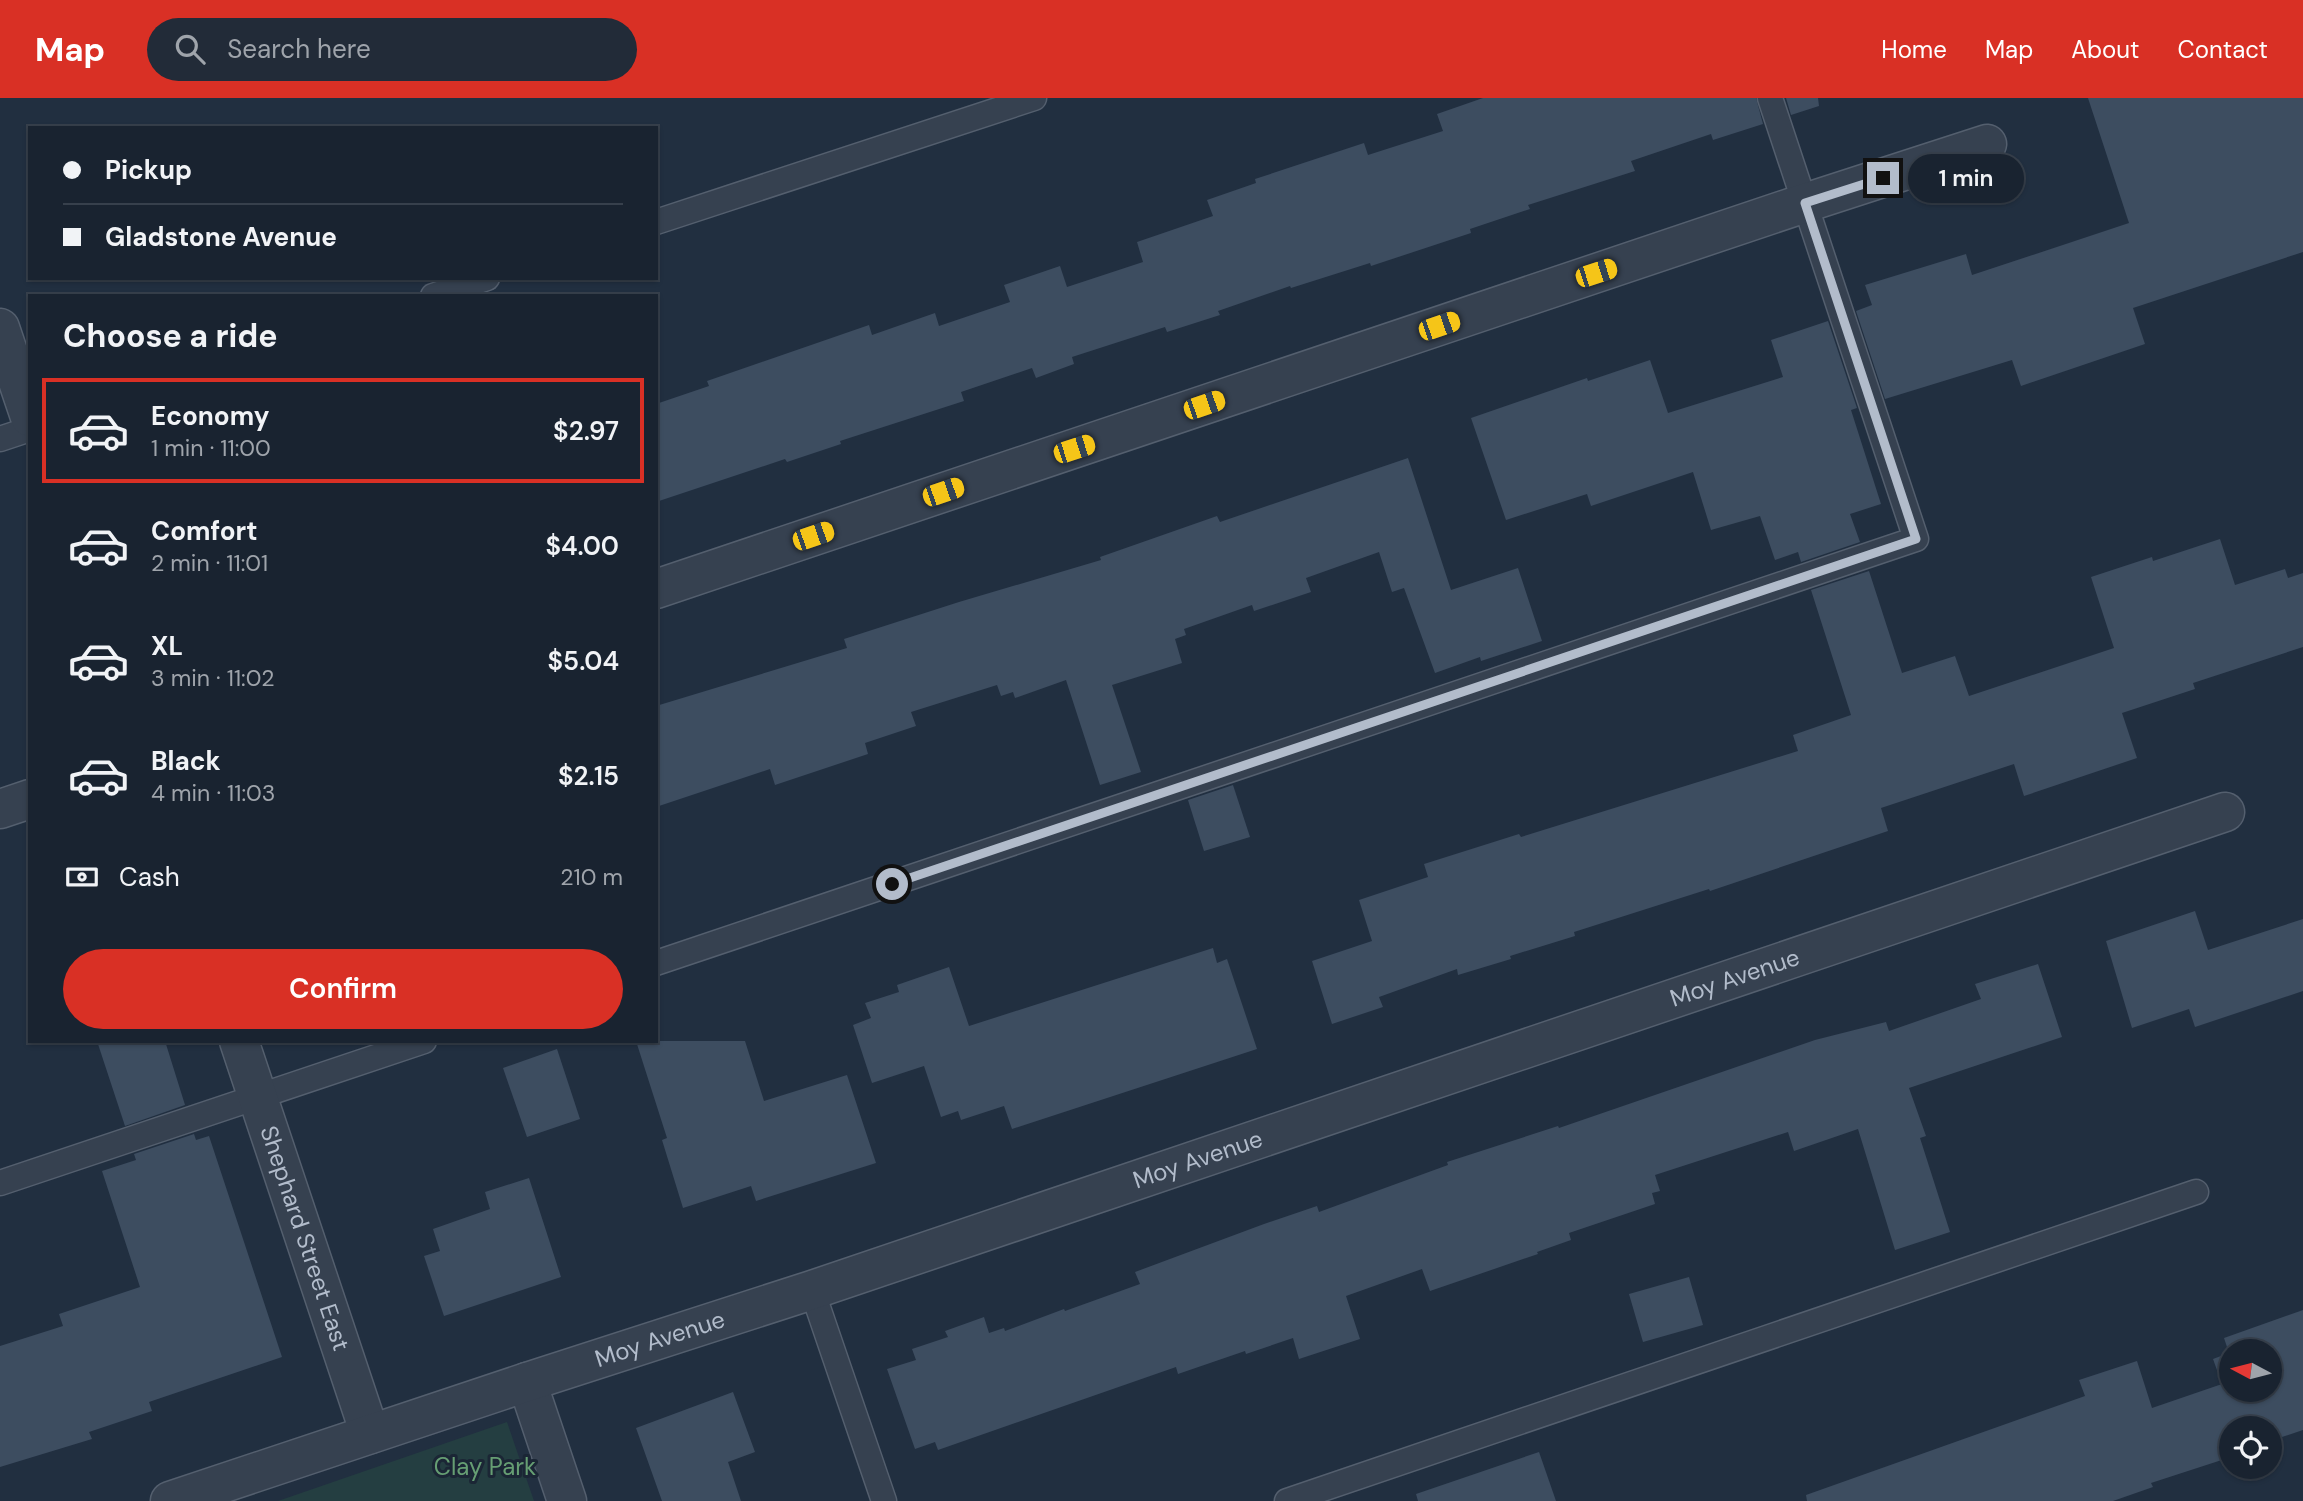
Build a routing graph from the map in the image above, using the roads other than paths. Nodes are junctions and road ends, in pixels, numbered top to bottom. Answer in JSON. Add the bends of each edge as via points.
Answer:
{"nodes":[{"id":1,"x":1034,"y":98,"type":"edge"},
{"id":2,"x":1770,"y":98,"type":"edge"},
{"id":3,"x":1987,"y":144,"type":"dead end"},
{"id":4,"x":1805,"y":203,"type":"junction"},
{"id":5,"x":658,"y":221,"type":"edge"},
{"id":6,"x":480,"y":280,"type":"edge"},
{"id":7,"x":439,"y":294,"type":"edge"},
{"id":8,"x":0,"y":328,"type":"edge"},
{"id":9,"x":28,"y":411,"type":"edge"},
{"id":10,"x":28,"y":430,"type":"edge"},
{"id":11,"x":0,"y":439,"type":"edge"},
{"id":12,"x":658,"y":588,"type":"edge"},
{"id":13,"x":28,"y":800,"type":"edge"},
{"id":14,"x":0,"y":809,"type":"edge"},
{"id":15,"x":2225,"y":812,"type":"dead end"},
{"id":16,"x":658,"y":962,"type":"edge"},
{"id":17,"x":240,"y":1043,"type":"edge"},
{"id":18,"x":418,"y":1043,"type":"edge"},
{"id":19,"x":258,"y":1097,"type":"junction"},
{"id":20,"x":0,"y":1184,"type":"edge"},
{"id":21,"x":2196,"y":1192,"type":"dead end"},
{"id":22,"x":812,"y":1290,"type":"junction"},
{"id":23,"x":527,"y":1382,"type":"junction"},
{"id":24,"x":370,"y":1434,"type":"junction"},
{"id":25,"x":238,"y":1490,"type":"edge"},
{"id":26,"x":170,"y":1501,"type":"edge"},
{"id":27,"x":567,"y":1501,"type":"edge"},
{"id":28,"x":884,"y":1501,"type":"edge"},
{"id":29,"x":1287,"y":1501,"type":"edge"}],
"edges":[{"from":1,"to":5,"type":"lane"},
{"from":2,"to":4,"type":"lane"},
{"from":3,"to":4,"type":"street"},
{"from":4,"to":12,"type":"street"},
{"from":4,"to":16,"type":"lane","via":[[1916,539]]},
{"from":6,"to":7,"type":"lane"},
{"from":8,"to":9,"type":"street"},
{"from":10,"to":11,"type":"lane"},
{"from":13,"to":14,"type":"street"},
{"from":15,"to":22,"type":"street","name":"Moy Avenue"},
{"from":17,"to":19,"type":"street","name":"Shephard Street East"},
{"from":18,"to":19,"type":"lane"},
{"from":19,"to":20,"type":"lane"},
{"from":19,"to":24,"type":"street","name":"Shephard Street East"},
{"from":21,"to":29,"type":"lane"},
{"from":22,"to":23,"type":"street","name":"Moy Avenue"},
{"from":22,"to":28,"type":"lane"},
{"from":23,"to":24,"type":"street","name":"Moy Avenue"},
{"from":23,"to":27,"type":"street"},
{"from":24,"to":25,"type":"street","name":"Moy Avenue"},
{"from":25,"to":26,"type":"street","name":"Moy Avenue"}]}
